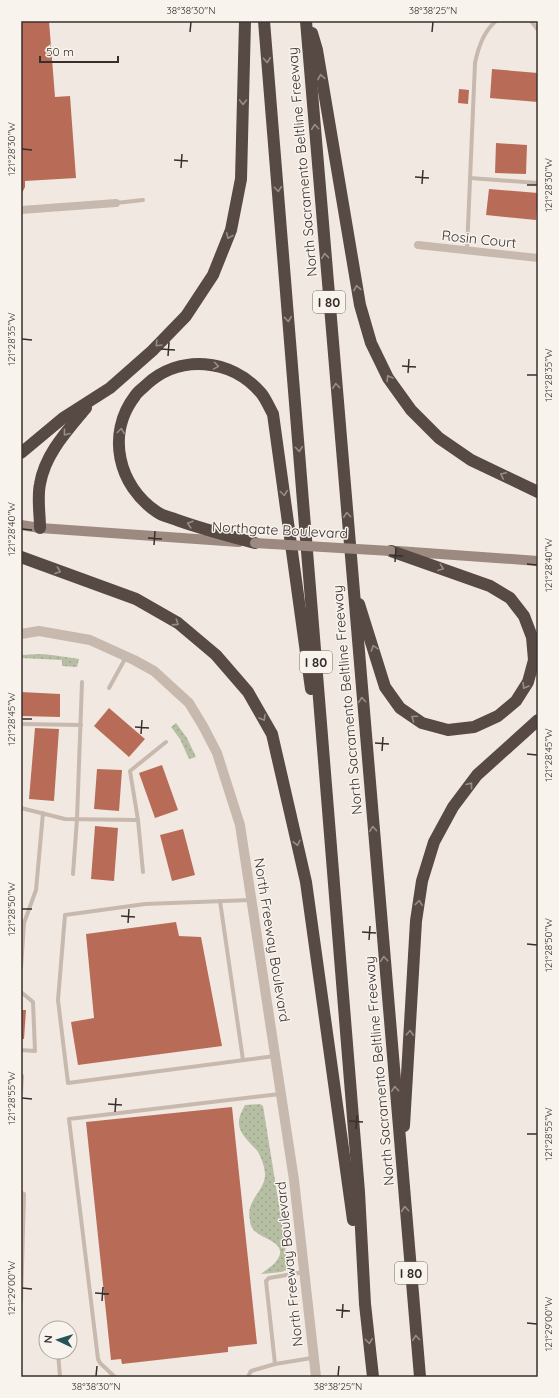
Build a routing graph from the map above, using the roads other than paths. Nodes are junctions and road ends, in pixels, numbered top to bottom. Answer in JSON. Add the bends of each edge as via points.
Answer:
{"nodes":[{"id":1,"x":245,"y":21,"type":"edge"},
{"id":2,"x":264,"y":21,"type":"edge"},
{"id":3,"x":307,"y":21,"type":"edge"},
{"id":4,"x":496,"y":21,"type":"edge"},
{"id":5,"x":531,"y":21,"type":"edge"},
{"id":6,"x":538,"y":30,"type":"edge"},
{"id":7,"x":470,"y":178,"type":"junction"},
{"id":8,"x":538,"y":183,"type":"edge"},
{"id":9,"x":143,"y":200,"type":"dead end"},
{"id":10,"x":116,"y":203,"type":"joint"},
{"id":11,"x":21,"y":210,"type":"edge"},
{"id":12,"x":418,"y":245,"type":"dead end"},
{"id":13,"x":467,"y":250,"type":"junction"},
{"id":14,"x":538,"y":258,"type":"edge"},
{"id":15,"x":90,"y":402,"type":"junction"},
{"id":16,"x":21,"y":453,"type":"edge"},
{"id":17,"x":538,"y":492,"type":"edge"},
{"id":18,"x":21,"y":525,"type":"edge"},
{"id":19,"x":40,"y":528,"type":"junction"},
{"id":20,"x":255,"y":543,"type":"junction"},
{"id":21,"x":391,"y":551,"type":"junction"},
{"id":22,"x":21,"y":557,"type":"edge"},
{"id":23,"x":538,"y":561,"type":"edge"},
{"id":24,"x":352,"y":582,"type":"junction"},
{"id":25,"x":21,"y":634,"type":"edge"},
{"id":26,"x":126,"y":656,"type":"junction"},
{"id":27,"x":82,"y":682,"type":"dead end"},
{"id":28,"x":109,"y":688,"type":"dead end"},
{"id":29,"x":538,"y":720,"type":"edge"},
{"id":30,"x":21,"y":724,"type":"edge"},
{"id":31,"x":81,"y":725,"type":"junction"},
{"id":32,"x":166,"y":742,"type":"dead end"},
{"id":33,"x":21,"y":808,"type":"edge"},
{"id":34,"x":43,"y":813,"type":"junction"},
{"id":35,"x":77,"y":819,"type":"junction"},
{"id":36,"x":138,"y":820,"type":"junction"},
{"id":37,"x":329,"y":824,"type":"junction"},
{"id":38,"x":143,"y":872,"type":"dead end"},
{"id":39,"x":73,"y":874,"type":"dead end"},
{"id":40,"x":251,"y":900,"type":"junction"},
{"id":41,"x":220,"y":901,"type":"junction"},
{"id":42,"x":21,"y":968,"type":"edge"},
{"id":43,"x":21,"y":992,"type":"edge"},
{"id":44,"x":21,"y":1050,"type":"edge"},
{"id":45,"x":275,"y":1056,"type":"junction"},
{"id":46,"x":242,"y":1060,"type":"junction"},
{"id":47,"x":22,"y":1076,"type":"edge"},
{"id":48,"x":21,"y":1093,"type":"edge"},
{"id":49,"x":281,"y":1094,"type":"junction"},
{"id":50,"x":402,"y":1169,"type":"junction"},
{"id":51,"x":21,"y":1194,"type":"edge"},
{"id":52,"x":304,"y":1272,"type":"junction"},
{"id":53,"x":21,"y":1302,"type":"edge"},
{"id":54,"x":365,"y":1304,"type":"junction"},
{"id":55,"x":314,"y":1358,"type":"junction"},
{"id":56,"x":59,"y":1360,"type":"edge"},
{"id":57,"x":275,"y":1364,"type":"junction"},
{"id":58,"x":60,"y":1377,"type":"edge"},
{"id":59,"x":115,"y":1377,"type":"edge"},
{"id":60,"x":248,"y":1377,"type":"edge"},
{"id":61,"x":316,"y":1377,"type":"edge"},
{"id":62,"x":373,"y":1377,"type":"edge"},
{"id":63,"x":420,"y":1377,"type":"edge"}],
"edges":[{"from":1,"to":15,"type":"highway","one_way":true,"via":[[242,179],[232,230],[213,274],[186,316],[152,351]]},
{"from":2,"to":37,"type":"highway","name":"North Sacramento Beltline Freeway","number":"I 80","one_way":true},
{"from":17,"to":3,"type":"highway","one_way":true,"via":[[471,460],[439,438],[411,410],[388,378],[371,343],[360,305],[317,50]]},
{"from":24,"to":3,"type":"highway","name":"North Sacramento Beltline Freeway","number":"I 80","one_way":true},
{"from":4,"to":7,"type":"lane","via":[[477,50]]},
{"from":5,"to":6,"type":"lane"},
{"from":7,"to":8,"type":"lane"},
{"from":7,"to":13,"type":"lane"},
{"from":9,"to":10,"type":"lane"},
{"from":10,"to":11,"type":"street"},
{"from":12,"to":13,"type":"street","name":"Rosin Court"},
{"from":13,"to":14,"type":"street","name":"Rosin Court"},
{"from":15,"to":16,"type":"highway","via":[[63,418]]},
{"from":15,"to":19,"type":"highway","one_way":true,"via":[[46,462],[39,485]]},
{"from":18,"to":19,"type":"main road","name":"Northgate Boulevard"},
{"from":19,"to":20,"type":"main road","name":"Northgate Boulevard"},
{"from":20,"to":21,"type":"main road","name":"Northgate Boulevard","bridge":true},
{"from":20,"to":37,"type":"highway","one_way":true,"via":[[158,513],[137,495],[124,472],[118,446],[122,419],[135,395],[155,377],[176,367],[199,363],[223,367],[244,377],[261,394],[273,414]]},
{"from":21,"to":23,"type":"main road","name":"Northgate Boulevard"},
{"from":21,"to":24,"type":"highway","one_way":true,"via":[[490,586],[510,598],[524,616],[532,637],[534,660],[528,682],[516,701],[498,716],[474,727],[448,730],[422,723],[400,708],[385,687]]},
{"from":22,"to":54,"type":"highway","one_way":true,"via":[[136,599],[178,623],[216,655],[239,681],[272,734],[306,882]]},
{"from":50,"to":24,"type":"highway","name":"North Sacramento Beltline Freeway","number":"I 80","one_way":true},
{"from":25,"to":26,"type":"street","name":"North Freeway Boulevard","via":[[39,632],[90,640]]},
{"from":26,"to":28,"type":"lane"},
{"from":26,"to":40,"type":"street","name":"North Freeway Boulevard","via":[[154,671],[190,703],[217,753],[240,825]]},
{"from":27,"to":31,"type":"lane"},
{"from":50,"to":29,"type":"highway","one_way":true,"via":[[416,921],[422,881],[434,842],[453,807],[478,775]]},
{"from":30,"to":31,"type":"lane"},
{"from":31,"to":35,"type":"lane"},
{"from":32,"to":36,"type":"lane","via":[[130,770]]},
{"from":33,"to":34,"type":"lane"},
{"from":34,"to":35,"type":"lane","via":[[65,819]]},
{"from":34,"to":42,"type":"lane","via":[[36,890],[24,923]]},
{"from":35,"to":36,"type":"lane"},
{"from":35,"to":39,"type":"lane"},
{"from":36,"to":38,"type":"lane"},
{"from":37,"to":54,"type":"highway","name":"North Sacramento Beltline Freeway","number":"I 80","via":[[359,1192]]},
{"from":40,"to":41,"type":"lane"},
{"from":40,"to":45,"type":"street","name":"North Freeway Boulevard"},
{"from":41,"to":46,"type":"lane"},
{"from":41,"to":46,"type":"lane","via":[[145,904],[65,916],[58,1000],[68,1083]]},
{"from":43,"to":44,"type":"lane","via":[[33,1002],[35,1051]]},
{"from":45,"to":46,"type":"lane"},
{"from":45,"to":49,"type":"street","name":"North Freeway Boulevard"},
{"from":47,"to":48,"type":"lane"},
{"from":49,"to":52,"type":"street","name":"North Freeway Boulevard"},
{"from":49,"to":59,"type":"lane","via":[[69,1119],[98,1359]]},
{"from":63,"to":50,"type":"highway","name":"North Sacramento Beltline Freeway","number":"I 80","one_way":true},
{"from":51,"to":53,"type":"lane","via":[[24,1194]]},
{"from":52,"to":55,"type":"street","name":"North Freeway Boulevard"},
{"from":52,"to":57,"type":"lane","via":[[269,1278],[266,1281]]},
{"from":54,"to":62,"type":"highway","name":"North Sacramento Beltline Freeway","number":"I 80","one_way":true},
{"from":55,"to":57,"type":"lane"},
{"from":55,"to":61,"type":"street","name":"North Freeway Boulevard"},
{"from":56,"to":58,"type":"lane"},
{"from":57,"to":60,"type":"lane","via":[[252,1371]]}]}
